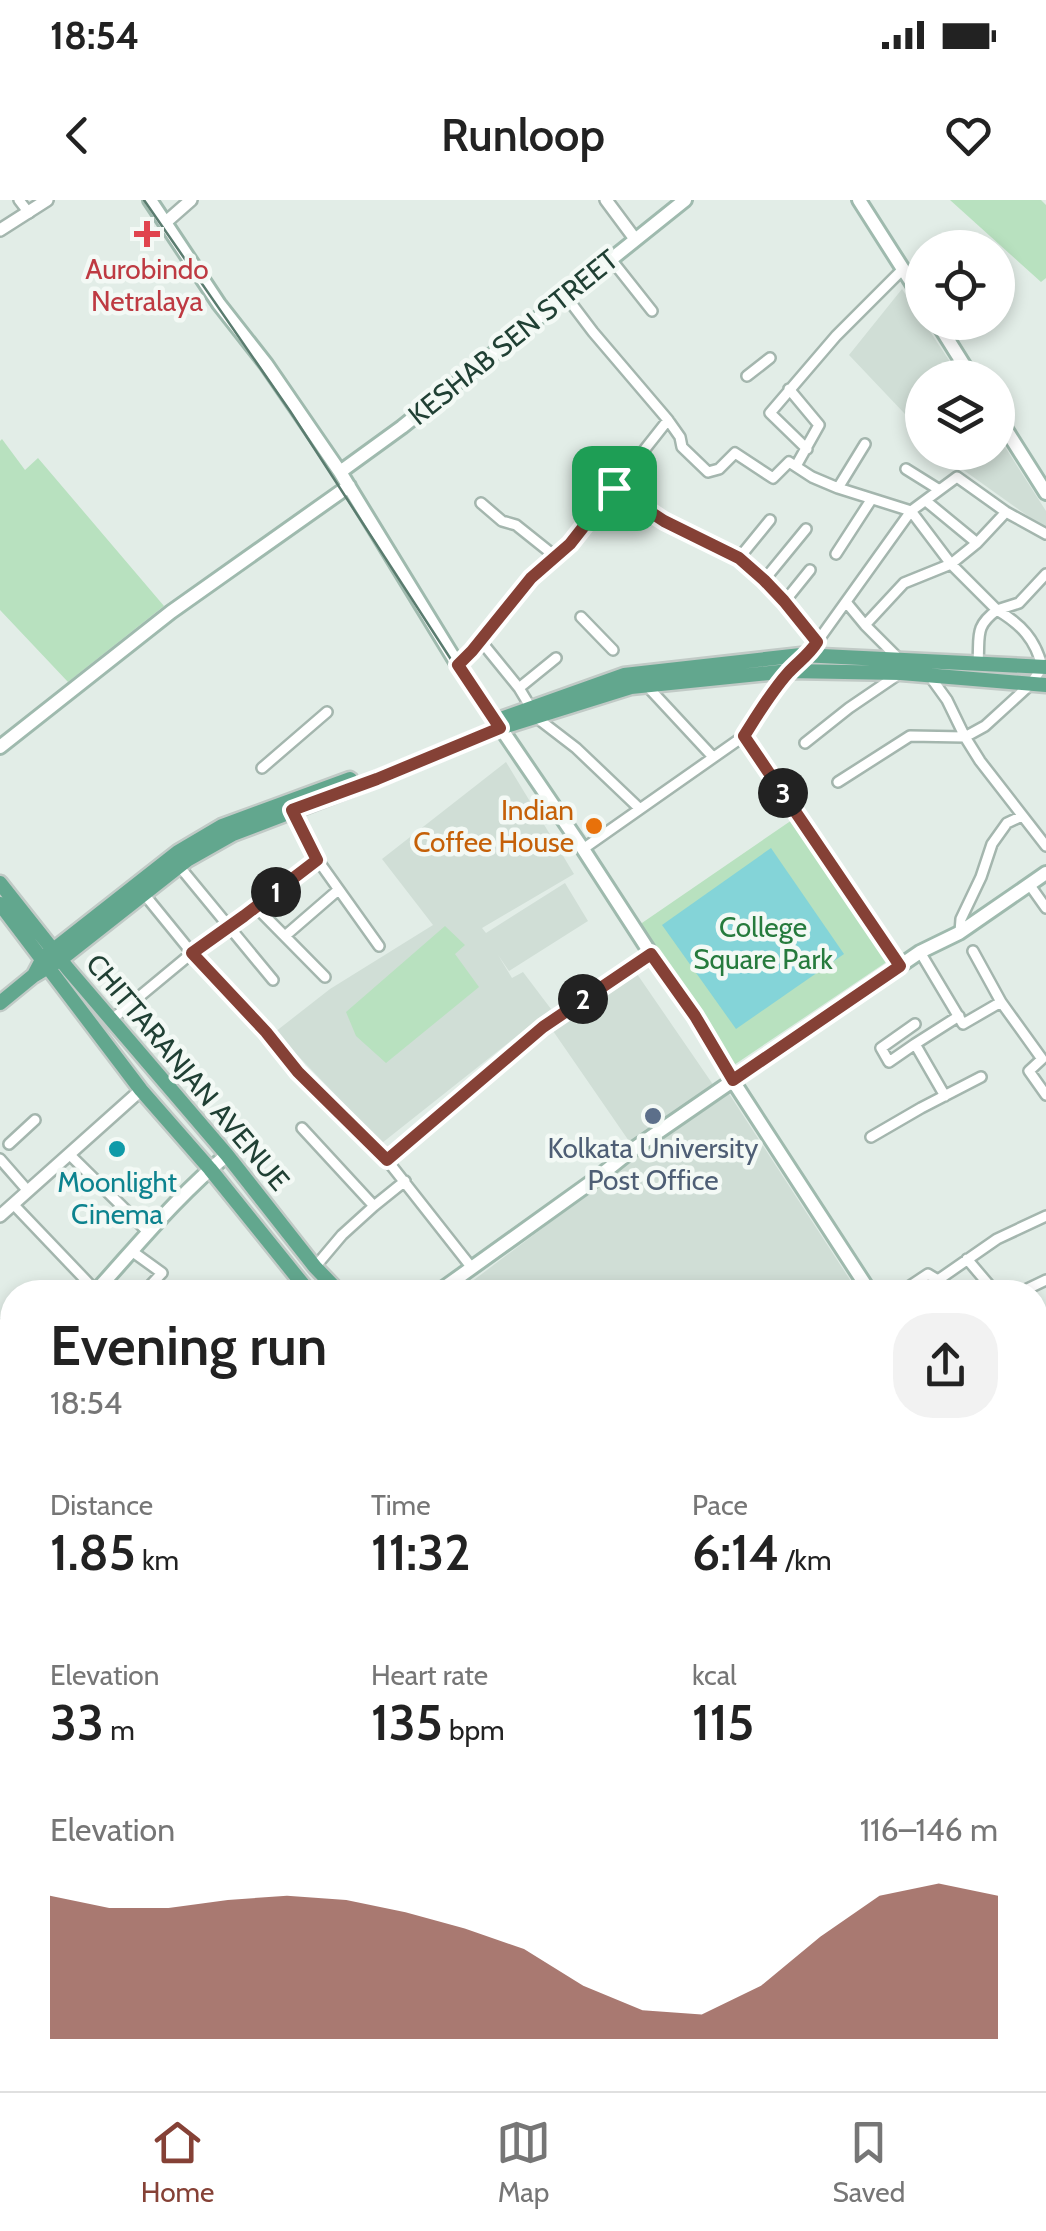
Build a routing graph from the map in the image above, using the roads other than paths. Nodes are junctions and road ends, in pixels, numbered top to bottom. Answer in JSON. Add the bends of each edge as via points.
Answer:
{"nodes":[{"id":1,"x":19,"y":200,"type":"edge"},
{"id":2,"x":47,"y":200,"type":"edge"},
{"id":3,"x":150,"y":200,"type":"edge"},
{"id":4,"x":191,"y":200,"type":"edge"},
{"id":5,"x":606,"y":200,"type":"edge"},
{"id":6,"x":685,"y":200,"type":"edge"},
{"id":7,"x":859,"y":200,"type":"edge"},
{"id":8,"x":29,"y":213,"type":"junction"},
{"id":9,"x":166,"y":222,"type":"junction"},
{"id":10,"x":0,"y":230,"type":"edge"},
{"id":11,"x":634,"y":239,"type":"junction"},
{"id":12,"x":610,"y":258,"type":"junction"},
{"id":13,"x":904,"y":269,"type":"joint"},
{"id":14,"x":565,"y":295,"type":"junction"},
{"id":15,"x":652,"y":312,"type":"dead end"},
{"id":16,"x":770,"y":358,"type":"dead end"},
{"id":17,"x":747,"y":376,"type":"dead end"},
{"id":18,"x":790,"y":390,"type":"junction"},
{"id":19,"x":668,"y":420,"type":"junction"},
{"id":20,"x":866,"y":444,"type":"dead end"},
{"id":21,"x":1015,"y":444,"type":"edge"},
{"id":22,"x":807,"y":449,"type":"junction"},
{"id":23,"x":796,"y":466,"type":"junction"},
{"id":24,"x":908,"y":470,"type":"edge"},
{"id":25,"x":340,"y":472,"type":"junction"},
{"id":26,"x":614,"y":488,"type":"junction"},
{"id":27,"x":838,"y":488,"type":"junction"},
{"id":28,"x":346,"y":489,"type":"junction"},
{"id":29,"x":938,"y":489,"type":"junction"},
{"id":30,"x":1046,"y":493,"type":"edge"},
{"id":31,"x":871,"y":500,"type":"junction"},
{"id":32,"x":926,"y":501,"type":"junction"},
{"id":33,"x":481,"y":503,"type":"dead end"},
{"id":34,"x":911,"y":511,"type":"junction"},
{"id":35,"x":1006,"y":512,"type":"junction"},
{"id":36,"x":770,"y":520,"type":"dead end"},
{"id":37,"x":806,"y":530,"type":"dead end"},
{"id":38,"x":1046,"y":534,"type":"edge"},
{"id":39,"x":977,"y":542,"type":"junction"},
{"id":40,"x":836,"y":554,"type":"dead end"},
{"id":41,"x":556,"y":557,"type":"junction"},
{"id":42,"x":739,"y":558,"type":"junction"},
{"id":43,"x":951,"y":564,"type":"junction"},
{"id":44,"x":810,"y":570,"type":"dead end"},
{"id":45,"x":1046,"y":574,"type":"edge"},
{"id":46,"x":764,"y":580,"type":"junction"},
{"id":47,"x":784,"y":601,"type":"junction"},
{"id":48,"x":846,"y":602,"type":"junction"},
{"id":49,"x":997,"y":610,"type":"junction"},
{"id":50,"x":581,"y":617,"type":"dead end"},
{"id":51,"x":864,"y":625,"type":"junction"},
{"id":52,"x":480,"y":640,"type":"junction"},
{"id":53,"x":813,"y":648,"type":"junction"},
{"id":54,"x":613,"y":650,"type":"dead end"},
{"id":55,"x":556,"y":658,"type":"dead end"},
{"id":56,"x":978,"y":662,"type":"junction"},
{"id":57,"x":458,"y":665,"type":"junction"},
{"id":58,"x":900,"y":666,"type":"junction"},
{"id":59,"x":1044,"y":667,"type":"edge"},
{"id":60,"x":790,"y":671,"type":"junction"},
{"id":61,"x":928,"y":674,"type":"junction"},
{"id":62,"x":642,"y":678,"type":"junction"},
{"id":63,"x":1038,"y":684,"type":"edge"},
{"id":64,"x":519,"y":688,"type":"junction"},
{"id":65,"x":327,"y":712,"type":"dead end"},
{"id":66,"x":534,"y":712,"type":"junction"},
{"id":67,"x":497,"y":724,"type":"junction"},
{"id":68,"x":744,"y":736,"type":"junction"},
{"id":69,"x":965,"y":738,"type":"junction"},
{"id":70,"x":805,"y":743,"type":"dead end"},
{"id":71,"x":0,"y":747,"type":"edge"},
{"id":72,"x":713,"y":757,"type":"junction"},
{"id":73,"x":262,"y":768,"type":"dead end"},
{"id":74,"x":838,"y":782,"type":"dead end"},
{"id":75,"x":640,"y":809,"type":"junction"},
{"id":76,"x":292,"y":810,"type":"junction"},
{"id":77,"x":1022,"y":816,"type":"junction"},
{"id":78,"x":1046,"y":846,"type":"edge"},
{"id":79,"x":583,"y":849,"type":"junction"},
{"id":80,"x":317,"y":860,"type":"junction"},
{"id":81,"x":179,"y":866,"type":"junction"},
{"id":82,"x":1046,"y":873,"type":"edge"},
{"id":83,"x":0,"y":883,"type":"edge"},
{"id":84,"x":1030,"y":884,"type":"junction"},
{"id":85,"x":338,"y":891,"type":"junction"},
{"id":86,"x":144,"y":894,"type":"junction"},
{"id":87,"x":0,"y":904,"type":"edge"},
{"id":88,"x":256,"y":907,"type":"junction"},
{"id":89,"x":1046,"y":908,"type":"edge"},
{"id":90,"x":228,"y":927,"type":"junction"},
{"id":91,"x":960,"y":932,"type":"junction"},
{"id":92,"x":284,"y":936,"type":"junction"},
{"id":93,"x":379,"y":946,"type":"dead end"},
{"id":94,"x":920,"y":952,"type":"junction"},
{"id":95,"x":974,"y":952,"type":"dead end"},
{"id":96,"x":192,"y":953,"type":"junction"},
{"id":97,"x":651,"y":954,"type":"junction"},
{"id":98,"x":46,"y":956,"type":"junction"},
{"id":99,"x":900,"y":966,"type":"junction"},
{"id":100,"x":325,"y":977,"type":"dead end"},
{"id":101,"x":273,"y":980,"type":"dead end"},
{"id":102,"x":1002,"y":1002,"type":"junction"},
{"id":103,"x":0,"y":1003,"type":"edge"},
{"id":104,"x":958,"y":1016,"type":"junction"},
{"id":105,"x":110,"y":1020,"type":"junction"},
{"id":106,"x":915,"y":1024,"type":"dead end"},
{"id":107,"x":915,"y":1044,"type":"junction"},
{"id":108,"x":981,"y":1077,"type":"dead end"},
{"id":109,"x":733,"y":1080,"type":"junction"},
{"id":110,"x":141,"y":1090,"type":"junction"},
{"id":111,"x":945,"y":1096,"type":"junction"},
{"id":112,"x":1046,"y":1096,"type":"edge"},
{"id":113,"x":35,"y":1120,"type":"dead end"},
{"id":114,"x":302,"y":1128,"type":"dead end"},
{"id":115,"x":871,"y":1137,"type":"dead end"},
{"id":116,"x":10,"y":1144,"type":"dead end"},
{"id":117,"x":68,"y":1154,"type":"junction"},
{"id":118,"x":227,"y":1155,"type":"junction"},
{"id":119,"x":0,"y":1160,"type":"edge"},
{"id":120,"x":387,"y":1160,"type":"junction"},
{"id":121,"x":210,"y":1168,"type":"junction"},
{"id":122,"x":405,"y":1181,"type":"junction"},
{"id":123,"x":28,"y":1191,"type":"junction"},
{"id":124,"x":14,"y":1204,"type":"junction"},
{"id":125,"x":374,"y":1206,"type":"junction"},
{"id":126,"x":0,"y":1216,"type":"edge"},
{"id":127,"x":1046,"y":1216,"type":"edge"},
{"id":128,"x":148,"y":1233,"type":"junction"},
{"id":129,"x":132,"y":1252,"type":"junction"},
{"id":130,"x":967,"y":1259,"type":"junction"},
{"id":131,"x":315,"y":1267,"type":"junction"},
{"id":132,"x":472,"y":1268,"type":"junction"},
{"id":133,"x":85,"y":1280,"type":"edge"},
{"id":134,"x":107,"y":1280,"type":"edge"},
{"id":135,"x":156,"y":1280,"type":"edge"},
{"id":136,"x":299,"y":1280,"type":"edge"},
{"id":137,"x":327,"y":1280,"type":"edge"},
{"id":138,"x":455,"y":1280,"type":"edge"},
{"id":139,"x":862,"y":1280,"type":"edge"},
{"id":140,"x":919,"y":1280,"type":"edge"},
{"id":141,"x":938,"y":1280,"type":"joint"},
{"id":142,"x":985,"y":1280,"type":"edge"}],
"edges":[{"from":1,"to":8,"type":"street"},
{"from":2,"to":8,"type":"street"},
{"from":3,"to":9,"type":"main road"},
{"from":4,"to":9,"type":"street"},
{"from":5,"to":11,"type":"street"},
{"from":6,"to":11,"type":"main road","name":"KESHAB SEN STREET"},
{"from":7,"to":13,"type":"main road"},
{"from":8,"to":10,"type":"street"},
{"from":9,"to":25,"type":"main road"},
{"from":11,"to":12,"type":"main road","name":"KESHAB SEN STREET"},
{"from":12,"to":14,"type":"main road","name":"KESHAB SEN STREET"},
{"from":12,"to":15,"type":"street"},
{"from":13,"to":18,"type":"street"},
{"from":14,"to":19,"type":"street"},
{"from":14,"to":25,"type":"main road","name":"KESHAB SEN STREET"},
{"from":16,"to":17,"type":"street"},
{"from":18,"to":22,"type":"street","via":[[818,422]]},
{"from":18,"to":22,"type":"street","via":[[770,413]]},
{"from":19,"to":23,"type":"street","via":[[708,472],[735,453],[773,478],[789,462]]},
{"from":19,"to":26,"type":"street"},
{"from":20,"to":27,"type":"street"},
{"from":21,"to":30,"type":"main road"},
{"from":22,"to":23,"type":"street"},
{"from":23,"to":27,"type":"street"},
{"from":24,"to":29,"type":"street"},
{"from":25,"to":28,"type":"main road"},
{"from":26,"to":41,"type":"street"},
{"from":26,"to":42,"type":"street"},
{"from":27,"to":31,"type":"street"},
{"from":28,"to":57,"type":"main road"},
{"from":28,"to":71,"type":"main road","via":[[171,612]]},
{"from":29,"to":32,"type":"street"},
{"from":29,"to":35,"type":"street","via":[[958,476]]},
{"from":31,"to":34,"type":"street"},
{"from":31,"to":40,"type":"street"},
{"from":32,"to":34,"type":"street"},
{"from":32,"to":39,"type":"street"},
{"from":33,"to":41,"type":"street"},
{"from":34,"to":43,"type":"street"},
{"from":34,"to":48,"type":"street"},
{"from":35,"to":38,"type":"street"},
{"from":35,"to":39,"type":"street"},
{"from":36,"to":42,"type":"street"},
{"from":37,"to":46,"type":"street"},
{"from":39,"to":43,"type":"street"},
{"from":41,"to":52,"type":"street"},
{"from":42,"to":46,"type":"street"},
{"from":43,"to":49,"type":"street"},
{"from":43,"to":51,"type":"street","via":[[904,584]]},
{"from":44,"to":47,"type":"street"},
{"from":45,"to":49,"type":"street","via":[[1019,603]]},
{"from":46,"to":47,"type":"street"},
{"from":47,"to":53,"type":"street"},
{"from":48,"to":51,"type":"street"},
{"from":48,"to":53,"type":"street"},
{"from":49,"to":56,"type":"street","via":[[981,628]]},
{"from":49,"to":59,"type":"street","via":[[1030,636]]},
{"from":50,"to":54,"type":"street"},
{"from":51,"to":58,"type":"street"},
{"from":52,"to":57,"type":"street"},
{"from":52,"to":64,"type":"street"},
{"from":53,"to":58,"type":"main road"},
{"from":53,"to":60,"type":"street"},
{"from":53,"to":62,"type":"main road"},
{"from":55,"to":64,"type":"street"},
{"from":56,"to":58,"type":"main road"},
{"from":56,"to":59,"type":"main road"},
{"from":57,"to":67,"type":"main road"},
{"from":58,"to":60,"type":"main road"},
{"from":58,"to":61,"type":"main road"},
{"from":58,"to":70,"type":"street"},
{"from":59,"to":63,"type":"street"},
{"from":60,"to":62,"type":"main road"},
{"from":60,"to":68,"type":"street"},
{"from":61,"to":63,"type":"main road"},
{"from":61,"to":69,"type":"street"},
{"from":62,"to":66,"type":"main road"},
{"from":62,"to":72,"type":"street"},
{"from":63,"to":69,"type":"street"},
{"from":64,"to":66,"type":"street"},
{"from":65,"to":73,"type":"street"},
{"from":66,"to":67,"type":"main road"},
{"from":66,"to":75,"type":"street"},
{"from":67,"to":76,"type":"main road"},
{"from":67,"to":79,"type":"main road"},
{"from":67,"to":98,"type":"main road","via":[[222,826],[178,852]]},
{"from":68,"to":72,"type":"street"},
{"from":68,"to":99,"type":"street"},
{"from":69,"to":74,"type":"street","via":[[910,736]]},
{"from":69,"to":77,"type":"street"},
{"from":72,"to":75,"type":"street"},
{"from":75,"to":79,"type":"street"},
{"from":76,"to":80,"type":"street"},
{"from":76,"to":81,"type":"main road","via":[[232,834]]},
{"from":77,"to":78,"type":"street"},
{"from":77,"to":91,"type":"street","via":[[1007,823],[992,844]]},
{"from":79,"to":97,"type":"main road"},
{"from":80,"to":85,"type":"street"},
{"from":80,"to":88,"type":"street"},
{"from":81,"to":86,"type":"main road"},
{"from":81,"to":90,"type":"street"},
{"from":82,"to":84,"type":"main road"},
{"from":83,"to":98,"type":"main road","name":"CHITTARANJAN AVENUE"},
{"from":84,"to":89,"type":"street"},
{"from":84,"to":91,"type":"main road"},
{"from":85,"to":92,"type":"street"},
{"from":85,"to":93,"type":"street"},
{"from":86,"to":96,"type":"street"},
{"from":86,"to":98,"type":"main road"},
{"from":87,"to":98,"type":"main road"},
{"from":88,"to":90,"type":"street"},
{"from":88,"to":92,"type":"street"},
{"from":90,"to":96,"type":"street"},
{"from":90,"to":101,"type":"street"},
{"from":91,"to":94,"type":"main road"},
{"from":92,"to":100,"type":"street"},
{"from":94,"to":99,"type":"main road"},
{"from":94,"to":104,"type":"street"},
{"from":95,"to":102,"type":"street"},
{"from":96,"to":105,"type":"street"},
{"from":96,"to":120,"type":"street"},
{"from":97,"to":109,"type":"main road"},
{"from":97,"to":120,"type":"street","via":[[543,1027]]},
{"from":98,"to":103,"type":"main road"},
{"from":98,"to":105,"type":"main road","name":"CHITTARANJAN AVENUE"},
{"from":98,"to":110,"type":"main road"},
{"from":99,"to":109,"type":"main road"},
{"from":102,"to":104,"type":"street","via":[[963,1024]]},
{"from":102,"to":112,"type":"street","via":[[1042,1059],[1029,1071]]},
{"from":104,"to":107,"type":"street"},
{"from":105,"to":118,"type":"main road","name":"CHITTARANJAN AVENUE"},
{"from":106,"to":107,"type":"street","via":[[881,1048],[890,1062]]},
{"from":107,"to":111,"type":"street"},
{"from":108,"to":111,"type":"street"},
{"from":109,"to":132,"type":"main road"},
{"from":109,"to":139,"type":"main road"},
{"from":110,"to":117,"type":"street"},
{"from":110,"to":121,"type":"main road"},
{"from":111,"to":115,"type":"street"},
{"from":113,"to":116,"type":"street"},
{"from":114,"to":125,"type":"street"},
{"from":117,"to":123,"type":"street"},
{"from":117,"to":128,"type":"street"},
{"from":118,"to":121,"type":"main road"},
{"from":118,"to":131,"type":"main road","name":"CHITTARANJAN AVENUE"},
{"from":119,"to":123,"type":"street"},
{"from":120,"to":122,"type":"street"},
{"from":121,"to":128,"type":"main road"},
{"from":121,"to":136,"type":"main road"},
{"from":122,"to":125,"type":"street"},
{"from":122,"to":132,"type":"street"},
{"from":123,"to":124,"type":"street"},
{"from":124,"to":126,"type":"street"},
{"from":124,"to":133,"type":"street"},
{"from":125,"to":131,"type":"street"},
{"from":127,"to":130,"type":"street"},
{"from":128,"to":129,"type":"main road"},
{"from":129,"to":134,"type":"main road"},
{"from":129,"to":135,"type":"street","via":[[162,1274]]},
{"from":130,"to":141,"type":"street"},
{"from":130,"to":142,"type":"street"},
{"from":131,"to":137,"type":"main road","name":"CHITTARANJAN AVENUE"},
{"from":132,"to":138,"type":"main road"},
{"from":140,"to":141,"type":"street","via":[[928,1274]]}]}
